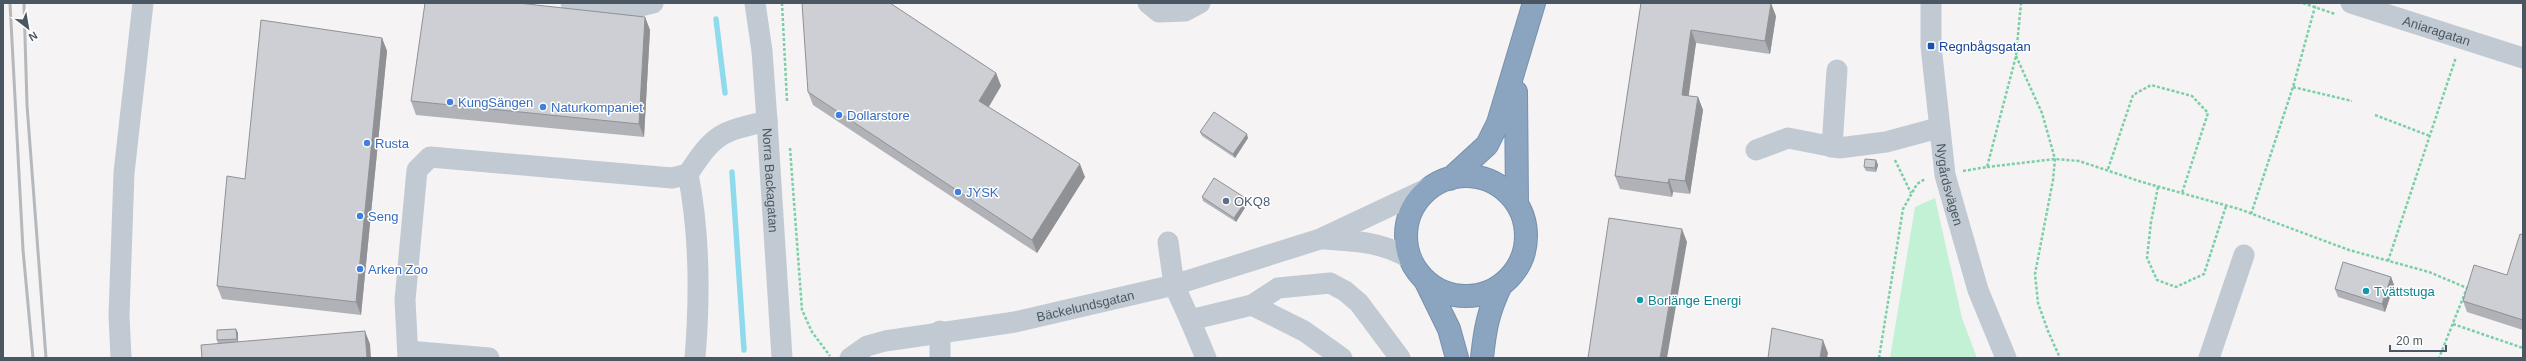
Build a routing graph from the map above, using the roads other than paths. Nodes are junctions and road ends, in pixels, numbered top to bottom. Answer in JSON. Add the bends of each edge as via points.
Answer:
{"nodes":[{"id":1,"x":143,"y":3,"type":"edge"},
{"id":2,"x":570,"y":3,"type":"edge"},
{"id":3,"x":653,"y":3,"type":"edge"},
{"id":4,"x":755,"y":3,"type":"edge"},
{"id":5,"x":1148,"y":3,"type":"edge"},
{"id":6,"x":1200,"y":3,"type":"edge"},
{"id":7,"x":1534,"y":3,"type":"edge"},
{"id":8,"x":1931,"y":3,"type":"edge"},
{"id":9,"x":2351,"y":3,"type":"edge"},
{"id":10,"x":2523,"y":58,"type":"edge"},
{"id":11,"x":1516,"y":65,"type":"junction"},
{"id":12,"x":1837,"y":70,"type":"dead end"},
{"id":13,"x":767,"y":121,"type":"junction"},
{"id":14,"x":1938,"y":128,"type":"junction"},
{"id":15,"x":1832,"y":147,"type":"junction"},
{"id":16,"x":1756,"y":150,"type":"dead end"},
{"id":17,"x":688,"y":174,"type":"junction"},
{"id":18,"x":1443,"y":182,"type":"junction"},
{"id":19,"x":1517,"y":204,"type":"junction"},
{"id":20,"x":1320,"y":239,"type":"junction"},
{"id":21,"x":1168,"y":242,"type":"dead end"},
{"id":22,"x":2244,"y":255,"type":"dead end"},
{"id":23,"x":1411,"y":259,"type":"junction"},
{"id":24,"x":1425,"y":280,"type":"junction"},
{"id":25,"x":1174,"y":285,"type":"junction"},
{"id":26,"x":1501,"y":285,"type":"junction"},
{"id":27,"x":1252,"y":305,"type":"junction"},
{"id":28,"x":1190,"y":320,"type":"junction"},
{"id":29,"x":940,"y":331,"type":"junction"},
{"id":30,"x":408,"y":354,"type":"edge"},
{"id":31,"x":121,"y":358,"type":"edge"},
{"id":32,"x":489,"y":358,"type":"edge"},
{"id":33,"x":695,"y":358,"type":"edge"},
{"id":34,"x":782,"y":358,"type":"edge"},
{"id":35,"x":850,"y":358,"type":"edge"},
{"id":36,"x":940,"y":358,"type":"edge"},
{"id":37,"x":1206,"y":358,"type":"edge"},
{"id":38,"x":1342,"y":358,"type":"edge"},
{"id":39,"x":1400,"y":358,"type":"edge"},
{"id":40,"x":1457,"y":358,"type":"edge"},
{"id":41,"x":1482,"y":358,"type":"edge"},
{"id":42,"x":2006,"y":358,"type":"edge"},
{"id":43,"x":2209,"y":358,"type":"edge"}],
"edges":[{"from":1,"to":31,"type":"street","via":[[124,173],[119,315]]},
{"from":2,"to":3,"type":"street","via":[[628,9]]},
{"from":4,"to":13,"type":"street","name":"Norra Backagatan","via":[[762,51]]},
{"from":5,"to":6,"type":"street","via":[[1159,12],[1185,11]]},
{"from":7,"to":11,"type":"highway"},
{"from":8,"to":14,"type":"street","name":"Nygårdsvägen","via":[[1930,46]]},
{"from":9,"to":10,"type":"street","name":"Aniaragatan"},
{"from":11,"to":18,"type":"highway","via":[[1498,123],[1487,145]]},
{"from":11,"to":19,"type":"highway","via":[[1514,127]]},
{"from":12,"to":15,"type":"street"},
{"from":13,"to":17,"type":"street","via":[[737,128],[718,136],[705,148]]},
{"from":13,"to":34,"type":"street","name":"Norra Backagatan"},
{"from":14,"to":15,"type":"street","via":[[1886,142]]},
{"from":14,"to":42,"type":"street","name":"Nygårdsvägen","via":[[1945,175],[1978,290]]},
{"from":15,"to":16,"type":"street","via":[[1788,138]]},
{"from":17,"to":30,"type":"street","via":[[672,178],[650,178],[430,157],[417,170],[405,300]]},
{"from":17,"to":33,"type":"street","via":[[696,233],[698,274]]},
{"from":18,"to":19,"type":"highway","via":[[1469,177],[1488,180],[1509,194]]},
{"from":18,"to":20,"type":"street","name":"Bäckelundsgatan"},
{"from":18,"to":23,"type":"highway","via":[[1422,196],[1413,209],[1407,225]]},
{"from":19,"to":26,"type":"highway","via":[[1525,225],[1525,248],[1517,269]]},
{"from":20,"to":23,"type":"street","name":"Bäckelundsgatan","via":[[1370,242],[1396,250]]},
{"from":20,"to":25,"type":"street","name":"Bäckelundsgatan"},
{"from":21,"to":25,"type":"street"},
{"from":22,"to":43,"type":"street"},
{"from":23,"to":24,"type":"highway"},
{"from":24,"to":26,"type":"highway","via":[[1436,288],[1462,296],[1489,292]]},
{"from":24,"to":40,"type":"highway","via":[[1449,329]]},
{"from":25,"to":28,"type":"street"},
{"from":25,"to":29,"type":"street","name":"Bäckelundsgatan","via":[[1015,322]]},
{"from":26,"to":41,"type":"highway","via":[[1484,328]]},
{"from":27,"to":28,"type":"street"},
{"from":27,"to":38,"type":"street","via":[[1304,331]]},
{"from":27,"to":39,"type":"street","via":[[1278,288],[1330,283],[1359,303]]},
{"from":28,"to":37,"type":"street"},
{"from":29,"to":35,"type":"street","name":"Bäckelundsgatan","via":[[867,346]]},
{"from":29,"to":36,"type":"street"},
{"from":30,"to":32,"type":"street"}]}
